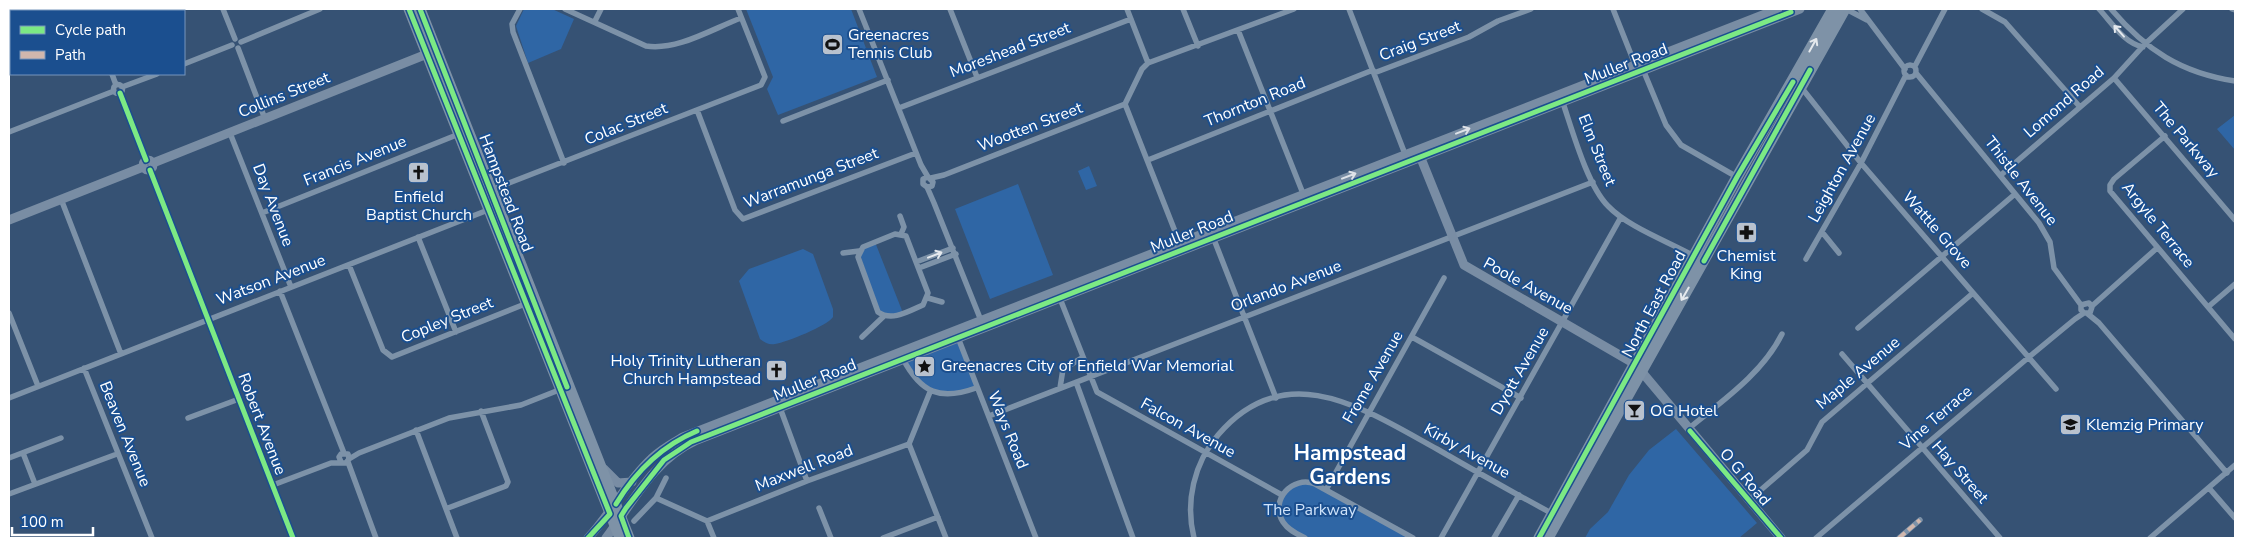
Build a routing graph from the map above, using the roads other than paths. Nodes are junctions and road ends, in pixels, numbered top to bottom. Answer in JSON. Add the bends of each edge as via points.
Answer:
{"nodes":[{"id":1,"x":223,"y":9,"type":"edge"},
{"id":2,"x":320,"y":9,"type":"edge"},
{"id":3,"x":410,"y":9,"type":"edge"},
{"id":4,"x":420,"y":9,"type":"edge"},
{"id":5,"x":520,"y":9,"type":"edge"},
{"id":6,"x":565,"y":9,"type":"edge"},
{"id":7,"x":600,"y":9,"type":"edge"},
{"id":8,"x":738,"y":9,"type":"edge"},
{"id":9,"x":860,"y":9,"type":"edge"},
{"id":10,"x":950,"y":9,"type":"edge"},
{"id":11,"x":1126,"y":9,"type":"edge"},
{"id":12,"x":1183,"y":9,"type":"edge"},
{"id":13,"x":1294,"y":9,"type":"edge"},
{"id":14,"x":1349,"y":9,"type":"edge"},
{"id":15,"x":1531,"y":9,"type":"edge"},
{"id":16,"x":1613,"y":9,"type":"edge"},
{"id":17,"x":1778,"y":9,"type":"edge"},
{"id":18,"x":1800,"y":9,"type":"edge"},
{"id":19,"x":1833,"y":9,"type":"edge"},
{"id":20,"x":1845,"y":9,"type":"edge"},
{"id":21,"x":1860,"y":9,"type":"edge"},
{"id":22,"x":1945,"y":9,"type":"edge"},
{"id":23,"x":1982,"y":9,"type":"edge"},
{"id":24,"x":2099,"y":9,"type":"edge"},
{"id":25,"x":2111,"y":9,"type":"edge"},
{"id":26,"x":2184,"y":9,"type":"edge"},
{"id":27,"x":741,"y":18,"type":"junction"},
{"id":28,"x":1130,"y":19,"type":"junction"},
{"id":29,"x":595,"y":21,"type":"junction"},
{"id":30,"x":1869,"y":21,"type":"junction"},
{"id":31,"x":1754,"y":22,"type":"junction"},
{"id":32,"x":1238,"y":30,"type":"junction"},
{"id":33,"x":236,"y":43,"type":"junction"},
{"id":34,"x":1198,"y":46,"type":"junction"},
{"id":35,"x":2145,"y":46,"type":"junction"},
{"id":36,"x":432,"y":53,"type":"junction"},
{"id":37,"x":185,"y":64,"type":"edge"},
{"id":38,"x":1148,"y":64,"type":"junction"},
{"id":39,"x":1639,"y":70,"type":"junction"},
{"id":40,"x":1910,"y":71,"type":"junction"},
{"id":41,"x":1373,"y":72,"type":"junction"},
{"id":42,"x":112,"y":75,"type":"edge"},
{"id":43,"x":154,"y":75,"type":"edge"},
{"id":44,"x":977,"y":78,"type":"junction"},
{"id":45,"x":2114,"y":78,"type":"junction"},
{"id":46,"x":888,"y":80,"type":"junction"},
{"id":47,"x":2235,"y":81,"type":"edge"},
{"id":48,"x":1797,"y":84,"type":"junction"},
{"id":49,"x":118,"y":89,"type":"junction"},
{"id":50,"x":1561,"y":98,"type":"junction"},
{"id":51,"x":1126,"y":104,"type":"junction"},
{"id":52,"x":2080,"y":107,"type":"junction"},
{"id":53,"x":899,"y":108,"type":"junction"},
{"id":54,"x":697,"y":110,"type":"junction"},
{"id":55,"x":1270,"y":110,"type":"junction"},
{"id":56,"x":265,"y":119,"type":"junction"},
{"id":57,"x":783,"y":121,"type":"dead end"},
{"id":58,"x":9,"y":132,"type":"edge"},
{"id":59,"x":464,"y":132,"type":"junction"},
{"id":60,"x":230,"y":133,"type":"junction"},
{"id":61,"x":2165,"y":136,"type":"junction"},
{"id":62,"x":916,"y":153,"type":"junction"},
{"id":63,"x":1419,"y":153,"type":"junction"},
{"id":64,"x":1405,"y":154,"type":"junction"},
{"id":65,"x":1148,"y":160,"type":"junction"},
{"id":66,"x":564,"y":163,"type":"junction"},
{"id":67,"x":1861,"y":163,"type":"junction"},
{"id":68,"x":148,"y":165,"type":"junction"},
{"id":69,"x":2001,"y":175,"type":"junction"},
{"id":70,"x":1742,"y":180,"type":"junction"},
{"id":71,"x":929,"y":182,"type":"junction"},
{"id":72,"x":1593,"y":182,"type":"junction"},
{"id":73,"x":487,"y":192,"type":"junction"},
{"id":74,"x":2016,"y":194,"type":"junction"},
{"id":75,"x":1305,"y":197,"type":"junction"},
{"id":76,"x":61,"y":199,"type":"junction"},
{"id":77,"x":493,"y":208,"type":"junction"},
{"id":78,"x":262,"y":213,"type":"junction"},
{"id":79,"x":900,"y":216,"type":"dead end"},
{"id":80,"x":1621,"y":217,"type":"junction"},
{"id":81,"x":9,"y":220,"type":"edge"},
{"id":82,"x":2235,"y":220,"type":"edge"},
{"id":83,"x":1822,"y":232,"type":"junction"},
{"id":84,"x":1212,"y":233,"type":"junction"},
{"id":85,"x":901,"y":234,"type":"junction"},
{"id":86,"x":1451,"y":237,"type":"junction"},
{"id":87,"x":418,"y":238,"type":"junction"},
{"id":88,"x":1180,"y":246,"type":"junction"},
{"id":89,"x":2157,"y":248,"type":"junction"},
{"id":90,"x":859,"y":251,"type":"junction"},
{"id":91,"x":954,"y":251,"type":"junction"},
{"id":92,"x":843,"y":253,"type":"dead end"},
{"id":93,"x":1838,"y":253,"type":"dead end"},
{"id":94,"x":1943,"y":256,"type":"junction"},
{"id":95,"x":1699,"y":258,"type":"junction"},
{"id":96,"x":1806,"y":259,"type":"dead end"},
{"id":97,"x":349,"y":264,"type":"junction"},
{"id":98,"x":918,"y":265,"type":"junction"},
{"id":99,"x":1444,"y":278,"type":"dead end"},
{"id":100,"x":2235,"y":284,"type":"edge"},
{"id":101,"x":290,"y":287,"type":"junction"},
{"id":102,"x":280,"y":291,"type":"junction"},
{"id":103,"x":1058,"y":294,"type":"junction"},
{"id":104,"x":1973,"y":294,"type":"junction"},
{"id":105,"x":928,"y":298,"type":"junction"},
{"id":106,"x":530,"y":302,"type":"junction"},
{"id":107,"x":942,"y":302,"type":"dead end"},
{"id":108,"x":2208,"y":307,"type":"junction"},
{"id":109,"x":2087,"y":308,"type":"junction"},
{"id":110,"x":204,"y":310,"type":"dead end"},
{"id":111,"x":9,"y":313,"type":"edge"},
{"id":112,"x":884,"y":316,"type":"junction"},
{"id":113,"x":1244,"y":317,"type":"junction"},
{"id":114,"x":208,"y":320,"type":"junction"},
{"id":115,"x":1564,"y":323,"type":"junction"},
{"id":116,"x":983,"y":324,"type":"junction"},
{"id":117,"x":1858,"y":328,"type":"dead end"},
{"id":118,"x":456,"y":332,"type":"junction"},
{"id":119,"x":1782,"y":334,"type":"dead end"},
{"id":120,"x":956,"y":335,"type":"junction"},
{"id":121,"x":862,"y":337,"type":"dead end"},
{"id":122,"x":1412,"y":337,"type":"junction"},
{"id":123,"x":2235,"y":339,"type":"edge"},
{"id":124,"x":121,"y":354,"type":"junction"},
{"id":125,"x":1842,"y":354,"type":"dead end"},
{"id":126,"x":2028,"y":357,"type":"junction"},
{"id":127,"x":1082,"y":358,"type":"junction"},
{"id":128,"x":903,"y":359,"type":"junction"},
{"id":129,"x":84,"y":368,"type":"junction"},
{"id":130,"x":1638,"y":368,"type":"junction"},
{"id":131,"x":1089,"y":377,"type":"junction"},
{"id":132,"x":1076,"y":382,"type":"junction"},
{"id":133,"x":1868,"y":384,"type":"junction"},
{"id":134,"x":38,"y":386,"type":"junction"},
{"id":135,"x":563,"y":388,"type":"junction"},
{"id":136,"x":976,"y":388,"type":"junction"},
{"id":137,"x":1060,"y":388,"type":"junction"},
{"id":138,"x":2056,"y":389,"type":"dead end"},
{"id":139,"x":930,"y":392,"type":"junction"},
{"id":140,"x":9,"y":398,"type":"edge"},
{"id":141,"x":1276,"y":398,"type":"junction"},
{"id":142,"x":1521,"y":398,"type":"junction"},
{"id":143,"x":239,"y":399,"type":"junction"},
{"id":144,"x":779,"y":404,"type":"junction"},
{"id":145,"x":481,"y":412,"type":"junction"},
{"id":146,"x":1369,"y":412,"type":"junction"},
{"id":147,"x":989,"y":416,"type":"junction"},
{"id":148,"x":188,"y":418,"type":"dead end"},
{"id":149,"x":1688,"y":429,"type":"junction"},
{"id":150,"x":416,"y":430,"type":"junction"},
{"id":151,"x":61,"y":438,"type":"dead end"},
{"id":152,"x":909,"y":444,"type":"junction"},
{"id":153,"x":1922,"y":448,"type":"junction"},
{"id":154,"x":23,"y":453,"type":"junction"},
{"id":155,"x":1206,"y":453,"type":"junction"},
{"id":156,"x":117,"y":454,"type":"junction"},
{"id":157,"x":9,"y":458,"type":"edge"},
{"id":158,"x":344,"y":458,"type":"junction"},
{"id":159,"x":596,"y":458,"type":"junction"},
{"id":160,"x":2235,"y":465,"type":"edge"},
{"id":161,"x":1478,"y":473,"type":"junction"},
{"id":162,"x":2227,"y":473,"type":"junction"},
{"id":163,"x":666,"y":478,"type":"dead end"},
{"id":164,"x":807,"y":480,"type":"junction"},
{"id":165,"x":632,"y":482,"type":"junction"},
{"id":166,"x":35,"y":484,"type":"junction"},
{"id":167,"x":273,"y":485,"type":"junction"},
{"id":168,"x":2209,"y":488,"type":"junction"},
{"id":169,"x":1326,"y":490,"type":"junction"},
{"id":170,"x":9,"y":494,"type":"edge"},
{"id":171,"x":1282,"y":495,"type":"junction"},
{"id":172,"x":1519,"y":495,"type":"junction"},
{"id":173,"x":656,"y":498,"type":"junction"},
{"id":174,"x":1748,"y":501,"type":"junction"},
{"id":175,"x":448,"y":508,"type":"junction"},
{"id":176,"x":819,"y":508,"type":"dead end"},
{"id":177,"x":615,"y":515,"type":"junction"},
{"id":178,"x":1556,"y":516,"type":"junction"},
{"id":179,"x":938,"y":517,"type":"junction"},
{"id":180,"x":2235,"y":518,"type":"edge"},
{"id":181,"x":707,"y":520,"type":"junction"},
{"id":182,"x":1920,"y":520,"type":"dead end"},
{"id":183,"x":634,"y":521,"type":"dead end"},
{"id":184,"x":1297,"y":536,"type":"edge"},
{"id":185,"x":152,"y":538,"type":"edge"},
{"id":186,"x":294,"y":538,"type":"edge"},
{"id":187,"x":376,"y":538,"type":"edge"},
{"id":188,"x":457,"y":538,"type":"edge"},
{"id":189,"x":588,"y":538,"type":"edge"},
{"id":190,"x":606,"y":538,"type":"edge"},
{"id":191,"x":620,"y":538,"type":"edge"},
{"id":192,"x":629,"y":538,"type":"edge"},
{"id":193,"x":714,"y":538,"type":"edge"},
{"id":194,"x":831,"y":538,"type":"edge"},
{"id":195,"x":883,"y":538,"type":"edge"},
{"id":196,"x":946,"y":538,"type":"edge"},
{"id":197,"x":1036,"y":538,"type":"edge"},
{"id":198,"x":1133,"y":538,"type":"edge"},
{"id":199,"x":1194,"y":538,"type":"edge"},
{"id":200,"x":1305,"y":538,"type":"edge"},
{"id":201,"x":1413,"y":538,"type":"edge"},
{"id":202,"x":1441,"y":538,"type":"edge"},
{"id":203,"x":1494,"y":538,"type":"edge"},
{"id":204,"x":1539,"y":538,"type":"edge"},
{"id":205,"x":1548,"y":538,"type":"edge"},
{"id":206,"x":1781,"y":538,"type":"edge"},
{"id":207,"x":1816,"y":538,"type":"edge"},
{"id":208,"x":1899,"y":538,"type":"edge"},
{"id":209,"x":2000,"y":538,"type":"edge"},
{"id":210,"x":2152,"y":538,"type":"edge"}],
"edges":[{"from":1,"to":33,"type":"street"},
{"from":2,"to":33,"type":"street"},
{"from":3,"to":36,"type":"highway","name":"Hampstead Road"},
{"from":4,"to":36,"type":"highway","name":"Hampstead Road"},
{"from":5,"to":66,"type":"street","via":[[512,24],[513,32]]},
{"from":6,"to":29,"type":"street"},
{"from":7,"to":29,"type":"street"},
{"from":8,"to":27,"type":"street"},
{"from":9,"to":46,"type":"street"},
{"from":10,"to":44,"type":"street"},
{"from":11,"to":28,"type":"street"},
{"from":12,"to":34,"type":"street"},
{"from":13,"to":32,"type":"street"},
{"from":14,"to":41,"type":"street"},
{"from":15,"to":41,"type":"street","name":"Craig Street","via":[[1469,37]]},
{"from":16,"to":39,"type":"street"},
{"from":17,"to":31,"type":"main road","name":"Muller Road"},
{"from":18,"to":31,"type":"main road","name":"Muller Road"},
{"from":48,"to":19,"type":"highway","name":"North East Road","one_way":true},
{"from":20,"to":30,"type":"street","name":"Thistle Avenue"},
{"from":20,"to":48,"type":"highway","name":"North East Road"},
{"from":21,"to":30,"type":"street","name":"Thistle Avenue"},
{"from":22,"to":40,"type":"street","name":"Leighton Avenue"},
{"from":23,"to":52,"type":"street","via":[[2006,22]]},
{"from":35,"to":24,"type":"street","one_way":true,"via":[[2126,39]]},
{"from":25,"to":35,"type":"street"},
{"from":26,"to":35,"type":"street","name":"Lomond Road"},
{"from":27,"to":29,"type":"street","via":[[671,46],[658,48],[646,46]]},
{"from":27,"to":54,"type":"street","name":"Colac Street","via":[[766,76],[761,85]]},
{"from":28,"to":38,"type":"street"},
{"from":28,"to":44,"type":"street","name":"Moreshead Street"},
{"from":30,"to":40,"type":"street","name":"Thistle Avenue"},
{"from":31,"to":39,"type":"main road","name":"Muller Road"},
{"from":32,"to":34,"type":"street"},
{"from":32,"to":55,"type":"street"},
{"from":33,"to":37,"type":"street"},
{"from":33,"to":56,"type":"street"},
{"from":34,"to":38,"type":"street"},
{"from":35,"to":45,"type":"street","name":"Lomond Road"},
{"from":35,"to":47,"type":"street","via":[[2185,68]]},
{"from":36,"to":56,"type":"main road","name":"Collins Street"},
{"from":36,"to":59,"type":"highway","name":"Hampstead Road"},
{"from":38,"to":51,"type":"street","via":[[1142,69]]},
{"from":39,"to":50,"type":"main road","name":"Muller Road"},
{"from":39,"to":70,"type":"street","via":[[1666,126],[1681,145]]},
{"from":40,"to":67,"type":"street","name":"Leighton Avenue"},
{"from":40,"to":69,"type":"street","name":"Thistle Avenue"},
{"from":41,"to":55,"type":"street","name":"Thornton Road"},
{"from":41,"to":64,"type":"street"},
{"from":42,"to":49,"type":"street"},
{"from":43,"to":49,"type":"street"},
{"from":44,"to":53,"type":"street","name":"Moreshead Street"},
{"from":45,"to":52,"type":"street","name":"Lomond Road"},
{"from":45,"to":61,"type":"street","name":"The Parkway"},
{"from":46,"to":53,"type":"street"},
{"from":46,"to":57,"type":"street"},
{"from":48,"to":67,"type":"street","name":"Wattle Grove"},
{"from":48,"to":70,"type":"highway","name":"North East Road"},
{"from":49,"to":58,"type":"street"},
{"from":49,"to":68,"type":"street"},
{"from":50,"to":63,"type":"main road","name":"Muller Road"},
{"from":50,"to":72,"type":"street","name":"Elm Street"},
{"from":51,"to":65,"type":"street"},
{"from":51,"to":71,"type":"street","name":"Wootten Street"},
{"from":52,"to":69,"type":"street","name":"Lomond Road"},
{"from":53,"to":62,"type":"street"},
{"from":54,"to":62,"type":"street","name":"Warramunga Street","via":[[735,210],[743,219]]},
{"from":54,"to":66,"type":"street","name":"Colac Street"},
{"from":55,"to":65,"type":"street","name":"Thornton Road"},
{"from":55,"to":75,"type":"street"},
{"from":56,"to":60,"type":"main road","name":"Collins Street"},
{"from":59,"to":73,"type":"highway","name":"Hampstead Road"},
{"from":59,"to":78,"type":"street","name":"Francis Avenue"},
{"from":60,"to":68,"type":"main road","name":"Collins Street"},
{"from":60,"to":78,"type":"street","name":"Day Avenue"},
{"from":61,"to":82,"type":"street","name":"The Parkway"},
{"from":61,"to":89,"type":"street","name":"Argyle Terrace","via":[[2114,179],[2109,187]]},
{"from":62,"to":71,"type":"street"},
{"from":63,"to":64,"type":"main road","name":"Muller Road"},
{"from":63,"to":75,"type":"main road","name":"Muller Road"},
{"from":63,"to":86,"type":"main road","name":"Poole Avenue"},
{"from":75,"to":64,"type":"main road","name":"Muller Road","one_way":true},
{"from":65,"to":88,"type":"street"},
{"from":66,"to":73,"type":"street","name":"Colac Street"},
{"from":67,"to":83,"type":"street","name":"Leighton Avenue"},
{"from":67,"to":94,"type":"street","name":"Wattle Grove"},
{"from":68,"to":76,"type":"main road","name":"Collins Street"},
{"from":68,"to":110,"type":"street"},
{"from":69,"to":74,"type":"street","name":"Thistle Avenue"},
{"from":70,"to":95,"type":"highway","name":"North East Road"},
{"from":71,"to":91,"type":"street"},
{"from":72,"to":80,"type":"street","name":"Elm Street","via":[[1602,199]]},
{"from":72,"to":86,"type":"street","name":"Orlando Avenue"},
{"from":73,"to":77,"type":"highway","name":"Hampstead Road"},
{"from":74,"to":94,"type":"street"},
{"from":74,"to":109,"type":"street","name":"Thistle Avenue","via":[[2048,236],[2054,268]]},
{"from":75,"to":84,"type":"main road","name":"Muller Road"},
{"from":76,"to":81,"type":"main road","name":"Collins Street"},
{"from":76,"to":124,"type":"street"},
{"from":77,"to":87,"type":"street","name":"Watson Avenue"},
{"from":77,"to":106,"type":"highway","name":"Hampstead Road"},
{"from":78,"to":101,"type":"street","name":"Day Avenue"},
{"from":79,"to":85,"type":"street","via":[[904,228]]},
{"from":80,"to":95,"type":"street","name":"Elm Street"},
{"from":80,"to":115,"type":"street","name":"Dyott Avenue"},
{"from":83,"to":93,"type":"street"},
{"from":83,"to":96,"type":"street","name":"Leighton Avenue"},
{"from":84,"to":88,"type":"main road","name":"Muller Road"},
{"from":84,"to":113,"type":"street"},
{"from":85,"to":90,"type":"street","via":[[863,246]]},
{"from":85,"to":98,"type":"street","via":[[906,236]]},
{"from":86,"to":113,"type":"street","name":"Orlando Avenue"},
{"from":86,"to":115,"type":"main road","name":"Poole Avenue","via":[[1459,257],[1470,271]]},
{"from":87,"to":97,"type":"street","name":"Watson Avenue"},
{"from":87,"to":118,"type":"street"},
{"from":88,"to":103,"type":"main road","name":"Muller Road"},
{"from":89,"to":108,"type":"street","name":"Argyle Terrace"},
{"from":89,"to":109,"type":"street","name":"Vine Terrace"},
{"from":90,"to":92,"type":"street"},
{"from":90,"to":112,"type":"street","via":[[858,258],[878,312]]},
{"from":91,"to":98,"type":"street"},
{"from":91,"to":116,"type":"street"},
{"from":94,"to":104,"type":"street","name":"Wattle Grove"},
{"from":94,"to":117,"type":"street"},
{"from":95,"to":130,"type":"highway","name":"North East Road"},
{"from":97,"to":101,"type":"street","name":"Watson Avenue"},
{"from":97,"to":118,"type":"street","name":"Copley Street","via":[[383,350],[392,357]]},
{"from":98,"to":105,"type":"street"},
{"from":99,"to":122,"type":"street","name":"Frome Avenue"},
{"from":100,"to":108,"type":"street"},
{"from":101,"to":102,"type":"street","name":"Watson Avenue"},
{"from":102,"to":114,"type":"street","name":"Watson Avenue"},
{"from":102,"to":158,"type":"street"},
{"from":103,"to":116,"type":"main road","name":"Muller Road"},
{"from":103,"to":127,"type":"street","name":"Falcon Avenue"},
{"from":104,"to":126,"type":"street","name":"Wattle Grove"},
{"from":104,"to":133,"type":"street","name":"Maple Avenue"},
{"from":105,"to":107,"type":"street"},
{"from":105,"to":112,"type":"street","via":[[923,305],[893,317]]},
{"from":106,"to":118,"type":"street","name":"Copley Street"},
{"from":106,"to":135,"type":"highway","name":"Hampstead Road"},
{"from":108,"to":123,"type":"street","name":"Argyle Terrace"},
{"from":109,"to":126,"type":"street","name":"Vine Terrace"},
{"from":109,"to":162,"type":"street","name":"Thistle Avenue"},
{"from":111,"to":134,"type":"street"},
{"from":112,"to":121,"type":"street"},
{"from":113,"to":131,"type":"street","name":"Orlando Avenue"},
{"from":113,"to":141,"type":"street"},
{"from":114,"to":124,"type":"street","name":"Watson Avenue"},
{"from":114,"to":143,"type":"street","name":"Robert Avenue"},
{"from":115,"to":130,"type":"main road","name":"Poole Avenue"},
{"from":115,"to":142,"type":"street","name":"Dyott Avenue"},
{"from":116,"to":120,"type":"main road","name":"Muller Road"},
{"from":119,"to":149,"type":"street","via":[[1767,360]]},
{"from":120,"to":128,"type":"main road","name":"Muller Road"},
{"from":120,"to":136,"type":"street","name":"Ways Road"},
{"from":120,"to":144,"type":"main road","name":"Muller Road"},
{"from":122,"to":142,"type":"street"},
{"from":122,"to":146,"type":"street","name":"Frome Avenue"},
{"from":124,"to":129,"type":"street","name":"Watson Avenue"},
{"from":125,"to":133,"type":"street","name":"Hay Street"},
{"from":126,"to":138,"type":"street","name":"Wattle Grove"},
{"from":126,"to":153,"type":"street","name":"Vine Terrace"},
{"from":127,"to":131,"type":"street","name":"Falcon Avenue"},
{"from":127,"to":137,"type":"street","via":[[1063,368]]},
{"from":128,"to":139,"type":"street","via":[[917,381]]},
{"from":128,"to":144,"type":"main road","name":"Muller Road"},
{"from":129,"to":134,"type":"street","name":"Watson Avenue"},
{"from":129,"to":156,"type":"street","name":"Beaven Avenue"},
{"from":130,"to":149,"type":"main road","name":"O G Road"},
{"from":130,"to":178,"type":"highway","name":"North East Road"},
{"from":131,"to":132,"type":"street","name":"Orlando Avenue"},
{"from":131,"to":155,"type":"street","name":"Falcon Avenue","via":[[1097,392]]},
{"from":132,"to":137,"type":"street","name":"Orlando Avenue"},
{"from":132,"to":198,"type":"street"},
{"from":133,"to":153,"type":"street","name":"Hay Street"},
{"from":133,"to":174,"type":"street","name":"Maple Avenue","via":[[1822,422],[1808,450]]},
{"from":134,"to":140,"type":"street","name":"Watson Avenue"},
{"from":135,"to":145,"type":"street","via":[[520,405]]},
{"from":135,"to":159,"type":"highway","name":"Hampstead Road"},
{"from":135,"to":177,"type":"highway","name":"Hampstead Road"},
{"from":136,"to":139,"type":"street","via":[[946,395]]},
{"from":136,"to":147,"type":"street","name":"Ways Road"},
{"from":137,"to":147,"type":"street","name":"Orlando Avenue"},
{"from":139,"to":152,"type":"street"},
{"from":141,"to":146,"type":"street","name":"Kirby Avenue","via":[[1314,394],[1335,398]]},
{"from":141,"to":155,"type":"street","name":"Kirby Avenue","via":[[1237,417]]},
{"from":142,"to":161,"type":"street","name":"Dyott Avenue"},
{"from":143,"to":148,"type":"street"},
{"from":143,"to":167,"type":"street","name":"Robert Avenue"},
{"from":144,"to":164,"type":"street"},
{"from":144,"to":165,"type":"main road","name":"Muller Road","via":[[683,437],[649,460]]},
{"from":144,"to":177,"type":"main road","name":"Muller Road","via":[[697,440],[664,460]]},
{"from":145,"to":150,"type":"street","via":[[449,418]]},
{"from":145,"to":175,"type":"street","via":[[508,482],[506,486]]},
{"from":146,"to":161,"type":"street","name":"Kirby Avenue"},
{"from":146,"to":169,"type":"street","name":"Frome Avenue"},
{"from":147,"to":197,"type":"street","name":"Ways Road"},
{"from":149,"to":174,"type":"main road","name":"O G Road"},
{"from":150,"to":158,"type":"street"},
{"from":150,"to":175,"type":"street"},
{"from":151,"to":154,"type":"street"},
{"from":152,"to":164,"type":"street","name":"Maxwell Road"},
{"from":152,"to":179,"type":"street"},
{"from":153,"to":207,"type":"street","name":"Vine Terrace"},
{"from":153,"to":209,"type":"street","name":"Hay Street"},
{"from":154,"to":157,"type":"street"},
{"from":154,"to":166,"type":"street"},
{"from":155,"to":171,"type":"street","name":"Falcon Avenue"},
{"from":155,"to":199,"type":"street","name":"Kirby Avenue","via":[[1192,493]]},
{"from":156,"to":166,"type":"street"},
{"from":156,"to":185,"type":"street","name":"Beaven Avenue"},
{"from":158,"to":167,"type":"street"},
{"from":158,"to":187,"type":"street"},
{"from":159,"to":165,"type":"main road","via":[[616,482]]},
{"from":159,"to":177,"type":"highway","name":"Hampstead Road"},
{"from":160,"to":162,"type":"street"},
{"from":161,"to":172,"type":"street","name":"Kirby Avenue"},
{"from":161,"to":202,"type":"street","name":"Dyott Avenue"},
{"from":162,"to":168,"type":"street"},
{"from":163,"to":173,"type":"street"},
{"from":164,"to":181,"type":"street","name":"Maxwell Road"},
{"from":165,"to":177,"type":"main road","name":"Muller Road"},
{"from":166,"to":170,"type":"street"},
{"from":167,"to":186,"type":"street","name":"Robert Avenue"},
{"from":168,"to":180,"type":"street"},
{"from":168,"to":210,"type":"street"},
{"from":169,"to":171,"type":"street","via":[[1303,482],[1292,485]]},
{"from":169,"to":201,"type":"street"},
{"from":171,"to":184,"type":"street","via":[[1282,521]]},
{"from":172,"to":178,"type":"street","name":"Kirby Avenue"},
{"from":172,"to":203,"type":"street"},
{"from":173,"to":181,"type":"street"},
{"from":173,"to":183,"type":"street"},
{"from":174,"to":206,"type":"main road","name":"O G Road"},
{"from":175,"to":188,"type":"street"},
{"from":176,"to":194,"type":"street"},
{"from":177,"to":189,"type":"main road"},
{"from":177,"to":190,"type":"main road"},
{"from":177,"to":191,"type":"highway","name":"Hampstead Road"},
{"from":177,"to":192,"type":"highway","name":"Hampstead Road"},
{"from":178,"to":204,"type":"highway","name":"North East Road"},
{"from":178,"to":205,"type":"highway","name":"North East Road"},
{"from":179,"to":195,"type":"street"},
{"from":179,"to":196,"type":"street"},
{"from":181,"to":193,"type":"street"},
{"from":182,"to":208,"type":"street"},
{"from":184,"to":200,"type":"street"}]}
